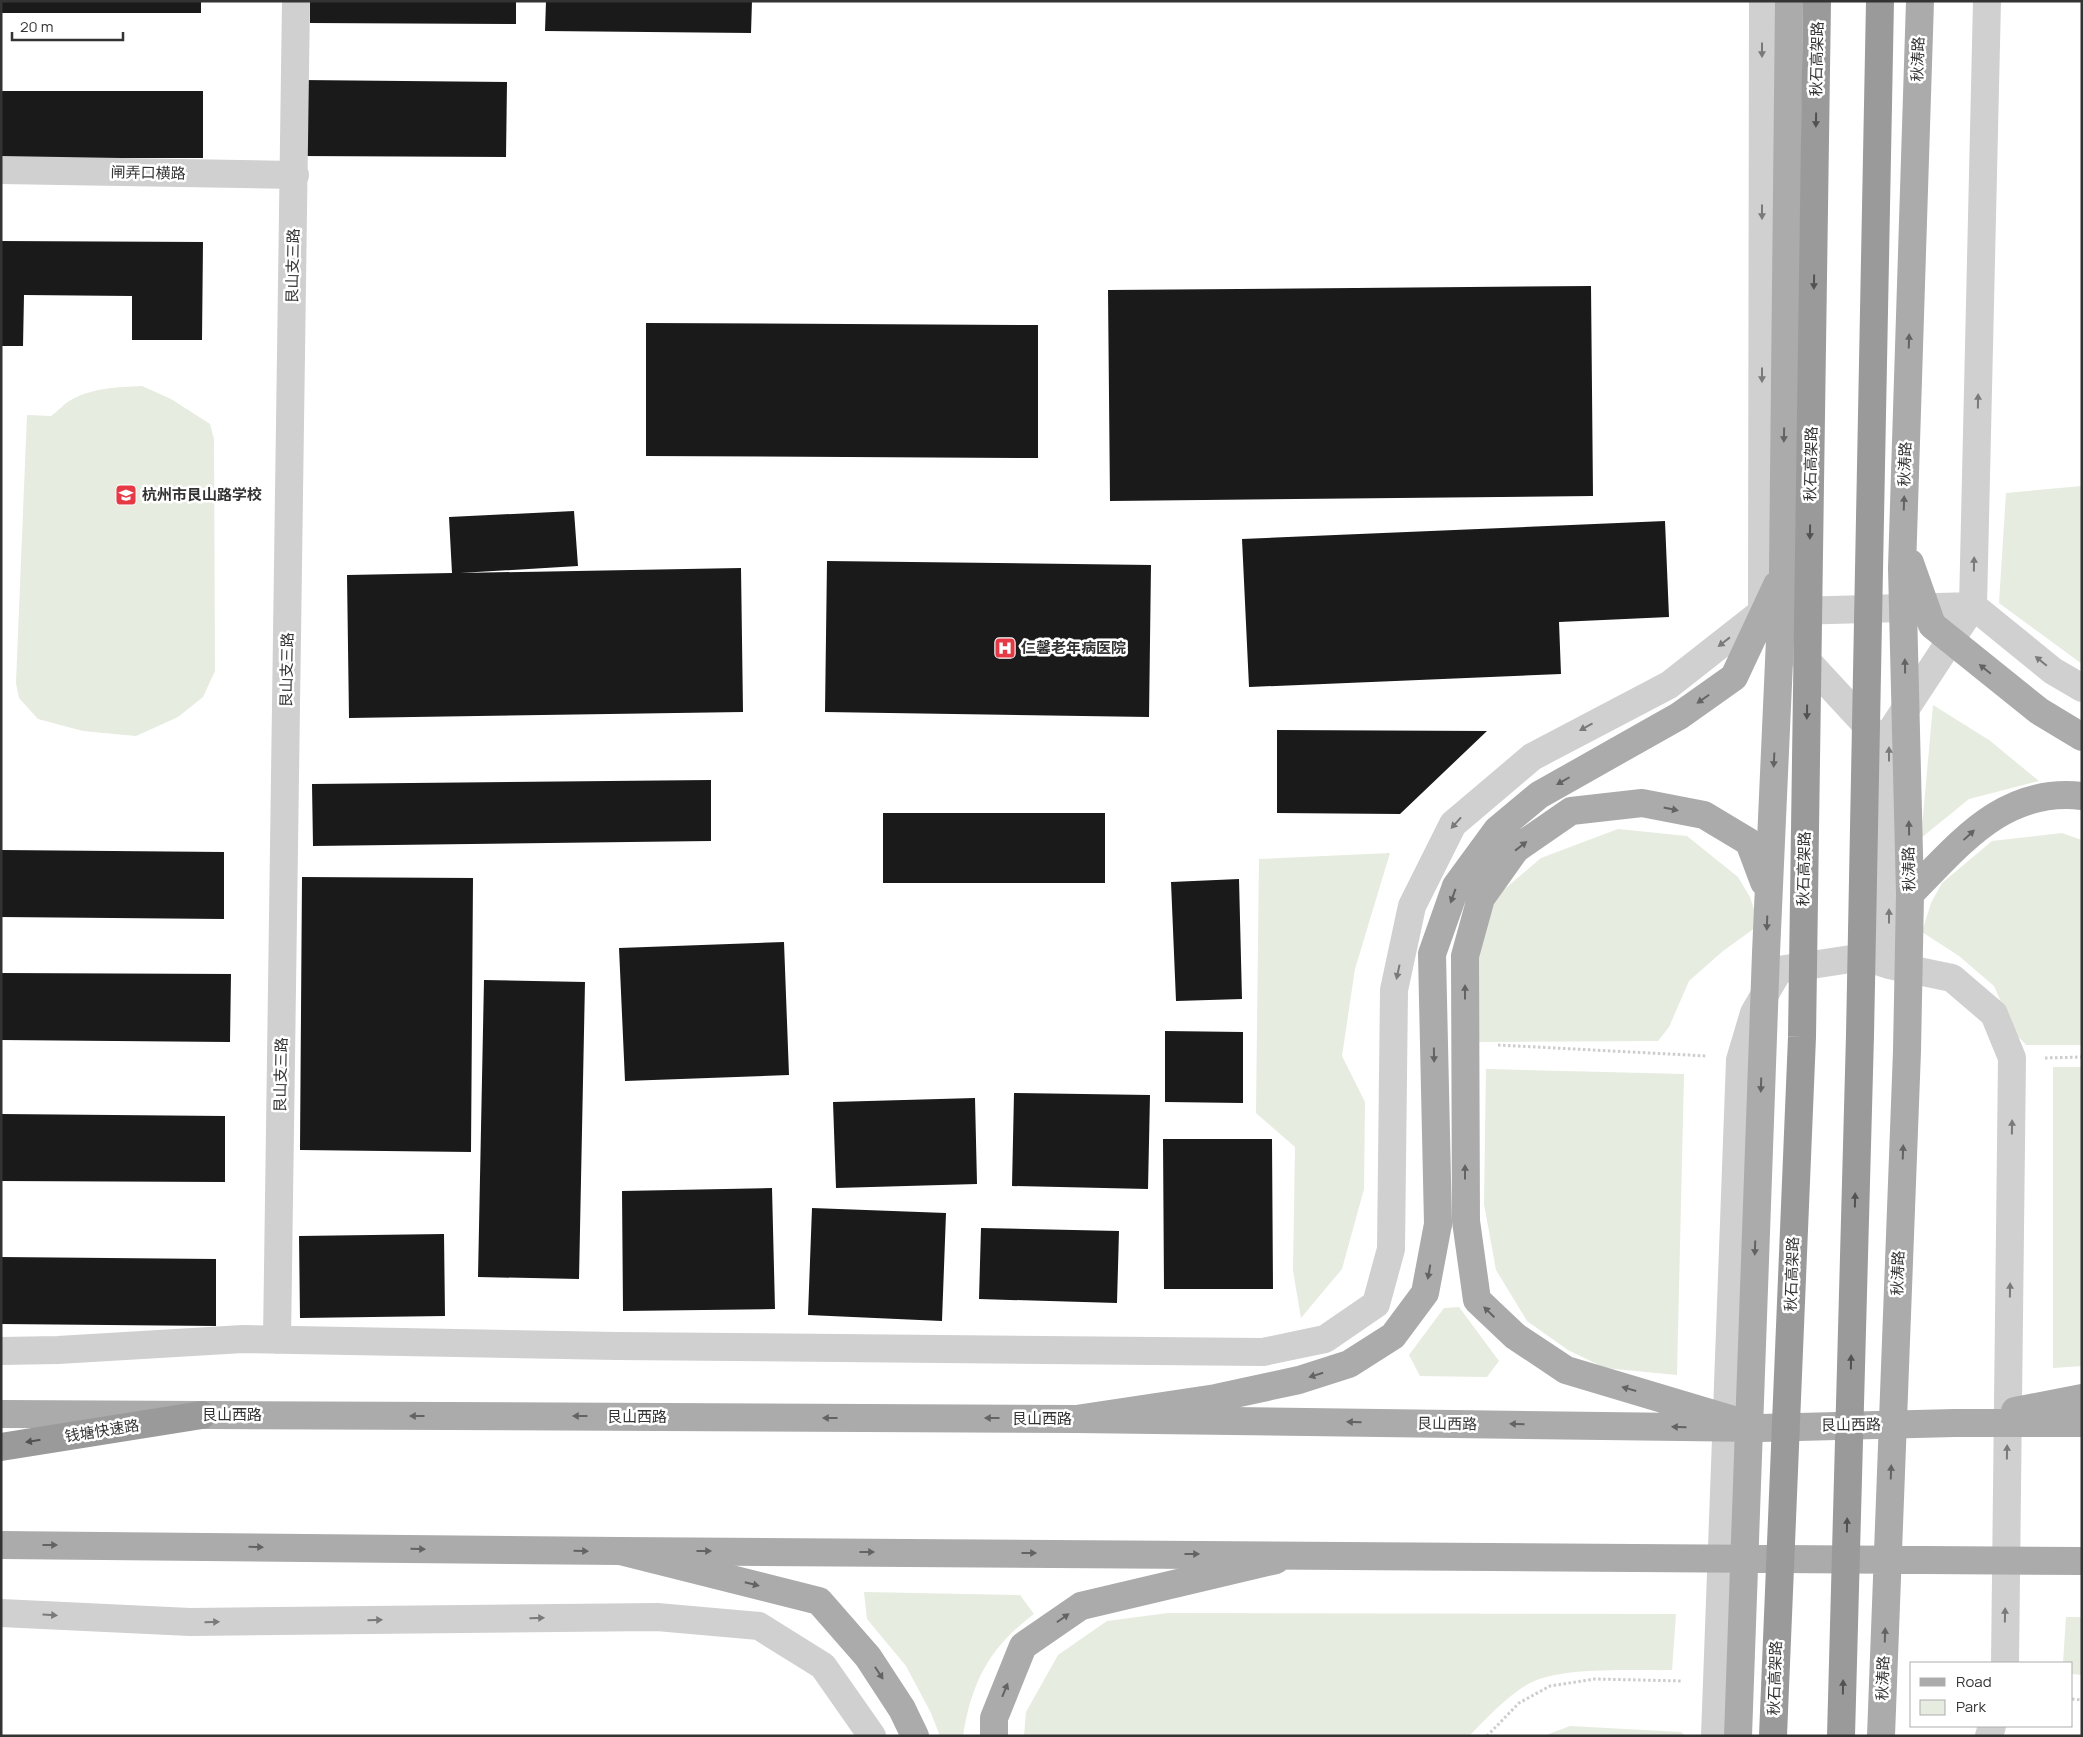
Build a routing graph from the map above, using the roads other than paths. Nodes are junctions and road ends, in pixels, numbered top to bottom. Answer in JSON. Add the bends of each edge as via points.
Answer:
{"nodes":[{"id":1,"x":296,"y":1,"type":"edge"},
{"id":2,"x":1762,"y":1,"type":"edge"},
{"id":3,"x":1789,"y":1,"type":"edge"},
{"id":4,"x":1817,"y":1,"type":"edge"},
{"id":5,"x":1880,"y":1,"type":"edge"},
{"id":6,"x":1920,"y":1,"type":"edge"},
{"id":7,"x":1987,"y":1,"type":"edge"},
{"id":8,"x":1,"y":170,"type":"edge"},
{"id":9,"x":295,"y":176,"type":"junction"},
{"id":10,"x":1903,"y":542,"type":"junction"},
{"id":11,"x":1783,"y":572,"type":"junction"},
{"id":12,"x":1973,"y":606,"type":"junction"},
{"id":13,"x":1762,"y":612,"type":"junction"},
{"id":14,"x":2082,"y":688,"type":"edge"},
{"id":15,"x":2082,"y":738,"type":"edge"},
{"id":16,"x":2082,"y":796,"type":"edge"},
{"id":17,"x":1768,"y":892,"type":"junction"},
{"id":18,"x":1910,"y":894,"type":"junction"},
{"id":19,"x":1876,"y":961,"type":"junction"},
{"id":20,"x":277,"y":1340,"type":"junction"},
{"id":21,"x":1,"y":1351,"type":"edge"},
{"id":22,"x":2082,"y":1398,"type":"edge"},
{"id":23,"x":1,"y":1414,"type":"edge"},
{"id":24,"x":202,"y":1414,"type":"junction"},
{"id":25,"x":1076,"y":1419,"type":"junction"},
{"id":26,"x":1955,"y":1423,"type":"junction"},
{"id":27,"x":2082,"y":1423,"type":"edge"},
{"id":28,"x":1760,"y":1428,"type":"junction"},
{"id":29,"x":1,"y":1446,"type":"edge"},
{"id":30,"x":1,"y":1545,"type":"edge"},
{"id":31,"x":620,"y":1551,"type":"junction"},
{"id":32,"x":1301,"y":1555,"type":"junction"},
{"id":33,"x":2082,"y":1561,"type":"edge"},
{"id":34,"x":1,"y":1613,"type":"edge"},
{"id":35,"x":2005,"y":1662,"type":"edge"},
{"id":36,"x":872,"y":1736,"type":"edge"},
{"id":37,"x":915,"y":1736,"type":"edge"},
{"id":38,"x":994,"y":1736,"type":"edge"},
{"id":39,"x":1715,"y":1736,"type":"edge"},
{"id":40,"x":1738,"y":1736,"type":"edge"},
{"id":41,"x":1773,"y":1736,"type":"edge"},
{"id":42,"x":1841,"y":1736,"type":"edge"},
{"id":43,"x":1881,"y":1736,"type":"edge"}],
"edges":[{"from":1,"to":9,"type":"street","name":"艮山支三路"},
{"from":2,"to":13,"type":"street","one_way":true},
{"from":3,"to":11,"type":"main road","one_way":true},
{"from":4,"to":41,"type":"highway","name":"秋石高架路","one_way":true,"bridge":true,"via":[[1802,1037]]},
{"from":42,"to":5,"type":"highway","one_way":true,"bridge":true,"via":[[1860,1035]]},
{"from":10,"to":6,"type":"main road","name":"秋涛路","one_way":true,"bridge":true},
{"from":12,"to":7,"type":"street","one_way":true},
{"from":8,"to":9,"type":"street","name":"闸弄口横路"},
{"from":9,"to":20,"type":"street","name":"艮山支三路"},
{"from":15,"to":10,"type":"main road","one_way":true,"bridge":true,"via":[[2039,711],[1932,624]]},
{"from":18,"to":10,"type":"main road","name":"秋涛路","one_way":true,"bridge":true},
{"from":11,"to":17,"type":"main road","one_way":true,"bridge":true},
{"from":11,"to":25,"type":"main road","one_way":true,"bridge":true,"via":[[1734,677],[1679,716],[1539,795],[1497,830],[1456,886],[1432,954],[1438,1224],[1426,1293],[1393,1336],[1349,1364],[1299,1380],[1216,1398]]},
{"from":12,"to":13,"type":"street"},
{"from":14,"to":12,"type":"street","one_way":true,"via":[[2052,671]]},
{"from":19,"to":12,"type":"street","one_way":true,"via":[[1889,734]]},
{"from":13,"to":19,"type":"street","via":[[1870,728]]},
{"from":13,"to":20,"type":"street","one_way":true,"via":[[1669,685],[1532,756],[1453,824],[1412,906],[1394,990],[1391,1249],[1376,1304],[1325,1339],[1263,1352]]},
{"from":18,"to":16,"type":"main road","one_way":true,"via":[[1973,831],[2015,804],[2062,794]]},
{"from":28,"to":17,"type":"main road","one_way":true,"bridge":true,"via":[[1566,1370],[1515,1336],[1477,1300],[1466,1221],[1465,956],[1481,898],[1516,848],[1571,811],[1642,803],[1704,815],[1749,842]]},
{"from":17,"to":40,"type":"main road","one_way":true,"bridge":true},
{"from":43,"to":18,"type":"main road","name":"秋涛路","one_way":true,"bridge":true},
{"from":35,"to":19,"type":"street","one_way":true,"via":[[2012,1058],[1994,1014],[1952,978]]},
{"from":19,"to":39,"type":"street","via":[[1779,970],[1754,1013],[1740,1060]]},
{"from":20,"to":21,"type":"street"},
{"from":22,"to":26,"type":"main road","bridge":true},
{"from":23,"to":24,"type":"main road","name":"艮山西路"},
{"from":25,"to":24,"type":"main road","name":"艮山西路","one_way":true},
{"from":24,"to":29,"type":"highway","name":"钱塘快速路","one_way":true},
{"from":28,"to":25,"type":"main road","name":"艮山西路","one_way":true,"bridge":true},
{"from":26,"to":27,"type":"main road","name":"艮山西路","bridge":true},
{"from":26,"to":28,"type":"main road","name":"艮山西路","bridge":true},
{"from":30,"to":31,"type":"main road","one_way":true},
{"from":31,"to":32,"type":"main road","one_way":true,"bridge":true},
{"from":31,"to":37,"type":"main road","one_way":true,"bridge":true,"via":[[819,1601],[868,1657],[902,1709]]},
{"from":32,"to":33,"type":"main road","bridge":true},
{"from":38,"to":32,"type":"main road","one_way":true,"bridge":true,"via":[[994,1718],[1023,1646],[1081,1606]]},
{"from":34,"to":36,"type":"street","one_way":true,"via":[[190,1622],[657,1617],[759,1626],[824,1666]]}]}
